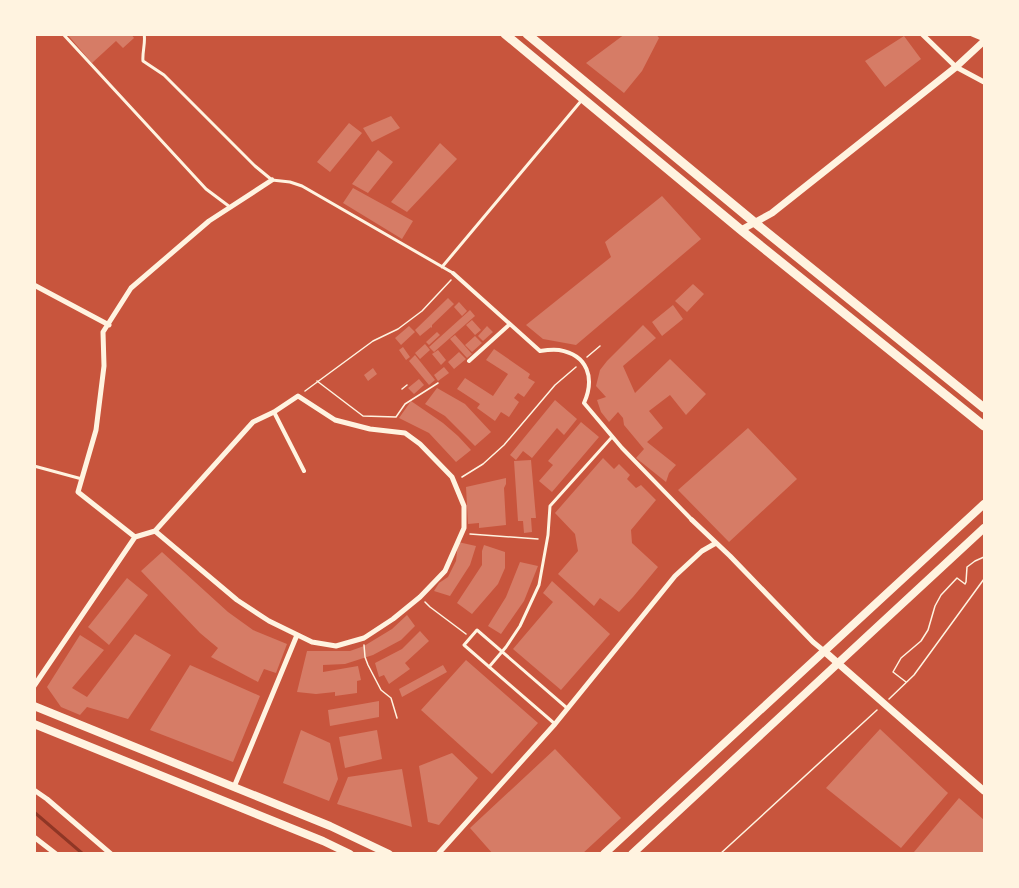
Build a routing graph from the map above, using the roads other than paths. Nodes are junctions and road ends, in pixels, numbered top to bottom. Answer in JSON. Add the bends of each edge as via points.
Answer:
{"nodes":[{"id":1,"x":63,"y":34,"type":"edge"},
{"id":2,"x":144,"y":34,"type":"edge"},
{"id":3,"x":505,"y":34,"type":"edge"},
{"id":4,"x":527,"y":34,"type":"edge"},
{"id":5,"x":922,"y":34,"type":"edge"},
{"id":6,"x":972,"y":34,"type":"edge"},
{"id":7,"x":983,"y":42,"type":"edge"},
{"id":8,"x":956,"y":66,"type":"junction"},
{"id":9,"x":984,"y":82,"type":"edge"},
{"id":10,"x":582,"y":99,"type":"junction"},
{"id":11,"x":272,"y":180,"type":"junction"},
{"id":12,"x":230,"y":207,"type":"junction"},
{"id":13,"x":754,"y":222,"type":"junction"},
{"id":14,"x":741,"y":230,"type":"junction"},
{"id":15,"x":442,"y":267,"type":"junction"},
{"id":16,"x":455,"y":274,"type":"joint"},
{"id":17,"x":34,"y":285,"type":"edge"},
{"id":18,"x":109,"y":324,"type":"junction"},
{"id":19,"x":510,"y":324,"type":"junction"},
{"id":20,"x":469,"y":361,"type":"dead end"},
{"id":21,"x":984,"y":408,"type":"edge"},
{"id":22,"x":274,"y":412,"type":"junction"},
{"id":23,"x":984,"y":426,"type":"edge"},
{"id":24,"x":612,"y":437,"type":"junction"},
{"id":25,"x":34,"y":466,"type":"edge"},
{"id":26,"x":304,"y":471,"type":"dead end"},
{"id":27,"x":82,"y":479,"type":"junction"},
{"id":28,"x":984,"y":504,"type":"edge"},
{"id":29,"x":692,"y":520,"type":"joint"},
{"id":30,"x":984,"y":528,"type":"edge"},
{"id":31,"x":154,"y":531,"type":"junction"},
{"id":32,"x":135,"y":537,"type":"junction"},
{"id":33,"x":716,"y":543,"type":"junction"},
{"id":34,"x":297,"y":635,"type":"junction"},
{"id":35,"x":824,"y":651,"type":"junction"},
{"id":36,"x":502,"y":652,"type":"junction"},
{"id":37,"x":837,"y":663,"type":"junction"},
{"id":38,"x":489,"y":667,"type":"junction"},
{"id":39,"x":34,"y":686,"type":"edge"},
{"id":40,"x":34,"y":706,"type":"edge"},
{"id":41,"x":568,"y":709,"type":"junction"},
{"id":42,"x":34,"y":724,"type":"edge"},
{"id":43,"x":555,"y":724,"type":"junction"},
{"id":44,"x":234,"y":787,"type":"junction"},
{"id":45,"x":34,"y":790,"type":"edge"},
{"id":46,"x":984,"y":791,"type":"edge"},
{"id":47,"x":34,"y":837,"type":"edge"},
{"id":48,"x":56,"y":854,"type":"edge"},
{"id":49,"x":111,"y":854,"type":"edge"},
{"id":50,"x":350,"y":854,"type":"edge"},
{"id":51,"x":389,"y":854,"type":"edge"},
{"id":52,"x":438,"y":854,"type":"edge"},
{"id":53,"x":604,"y":854,"type":"edge"},
{"id":54,"x":632,"y":854,"type":"edge"}],
"edges":[{"from":1,"to":12,"type":"lane","via":[[206,189]]},
{"from":2,"to":11,"type":"lane","via":[[143,62],[164,75]]},
{"from":3,"to":10,"type":"main road"},
{"from":4,"to":13,"type":"main road"},
{"from":5,"to":8,"type":"street"},
{"from":6,"to":7,"type":"street"},
{"from":7,"to":8,"type":"street"},
{"from":8,"to":9,"type":"street"},
{"from":8,"to":13,"type":"street","via":[[772,213]]},
{"from":10,"to":14,"type":"main road"},
{"from":10,"to":15,"type":"lane"},
{"from":11,"to":12,"type":"street"},
{"from":11,"to":15,"type":"lane","via":[[302,186]]},
{"from":12,"to":18,"type":"street","via":[[131,288]]},
{"from":13,"to":14,"type":"street"},
{"from":13,"to":21,"type":"main road"},
{"from":14,"to":23,"type":"main road"},
{"from":15,"to":16,"type":"lane"},
{"from":16,"to":19,"type":"street"},
{"from":17,"to":18,"type":"street"},
{"from":18,"to":27,"type":"street","via":[[104,332],[96,430]]},
{"from":19,"to":20,"type":"street"},
{"from":19,"to":24,"type":"street","via":[[540,351],[557,349],[582,361],[590,383],[584,403]]},
{"from":22,"to":26,"type":"street"},
{"from":22,"to":31,"type":"street","via":[[253,422]]},
{"from":22,"to":34,"type":"street","via":[[298,396],[335,420],[405,433],[452,477],[464,506],[464,528],[445,571],[393,619],[363,638],[336,646]]},
{"from":24,"to":29,"type":"street"},
{"from":24,"to":36,"type":"lane","via":[[550,506],[539,585],[520,626]]},
{"from":25,"to":27,"type":"lane"},
{"from":27,"to":32,"type":"street","via":[[78,492]]},
{"from":28,"to":35,"type":"main road"},
{"from":29,"to":33,"type":"street"},
{"from":30,"to":37,"type":"main road"},
{"from":31,"to":32,"type":"street"},
{"from":31,"to":34,"type":"street","via":[[237,600]]},
{"from":32,"to":39,"type":"street"},
{"from":33,"to":35,"type":"street"},
{"from":33,"to":41,"type":"street","via":[[675,576]]},
{"from":34,"to":44,"type":"street"},
{"from":35,"to":37,"type":"street"},
{"from":35,"to":53,"type":"main road"},
{"from":36,"to":38,"type":"lane"},
{"from":36,"to":38,"type":"lane","via":[[477,630],[470,638],[464,645]]},
{"from":36,"to":41,"type":"lane"},
{"from":37,"to":46,"type":"street"},
{"from":37,"to":54,"type":"main road"},
{"from":38,"to":43,"type":"lane"},
{"from":40,"to":44,"type":"main road"},
{"from":41,"to":43,"type":"street"},
{"from":42,"to":50,"type":"main road"},
{"from":43,"to":52,"type":"street"},
{"from":44,"to":51,"type":"main road"},
{"from":45,"to":49,"type":"street"},
{"from":47,"to":48,"type":"street"}]}
